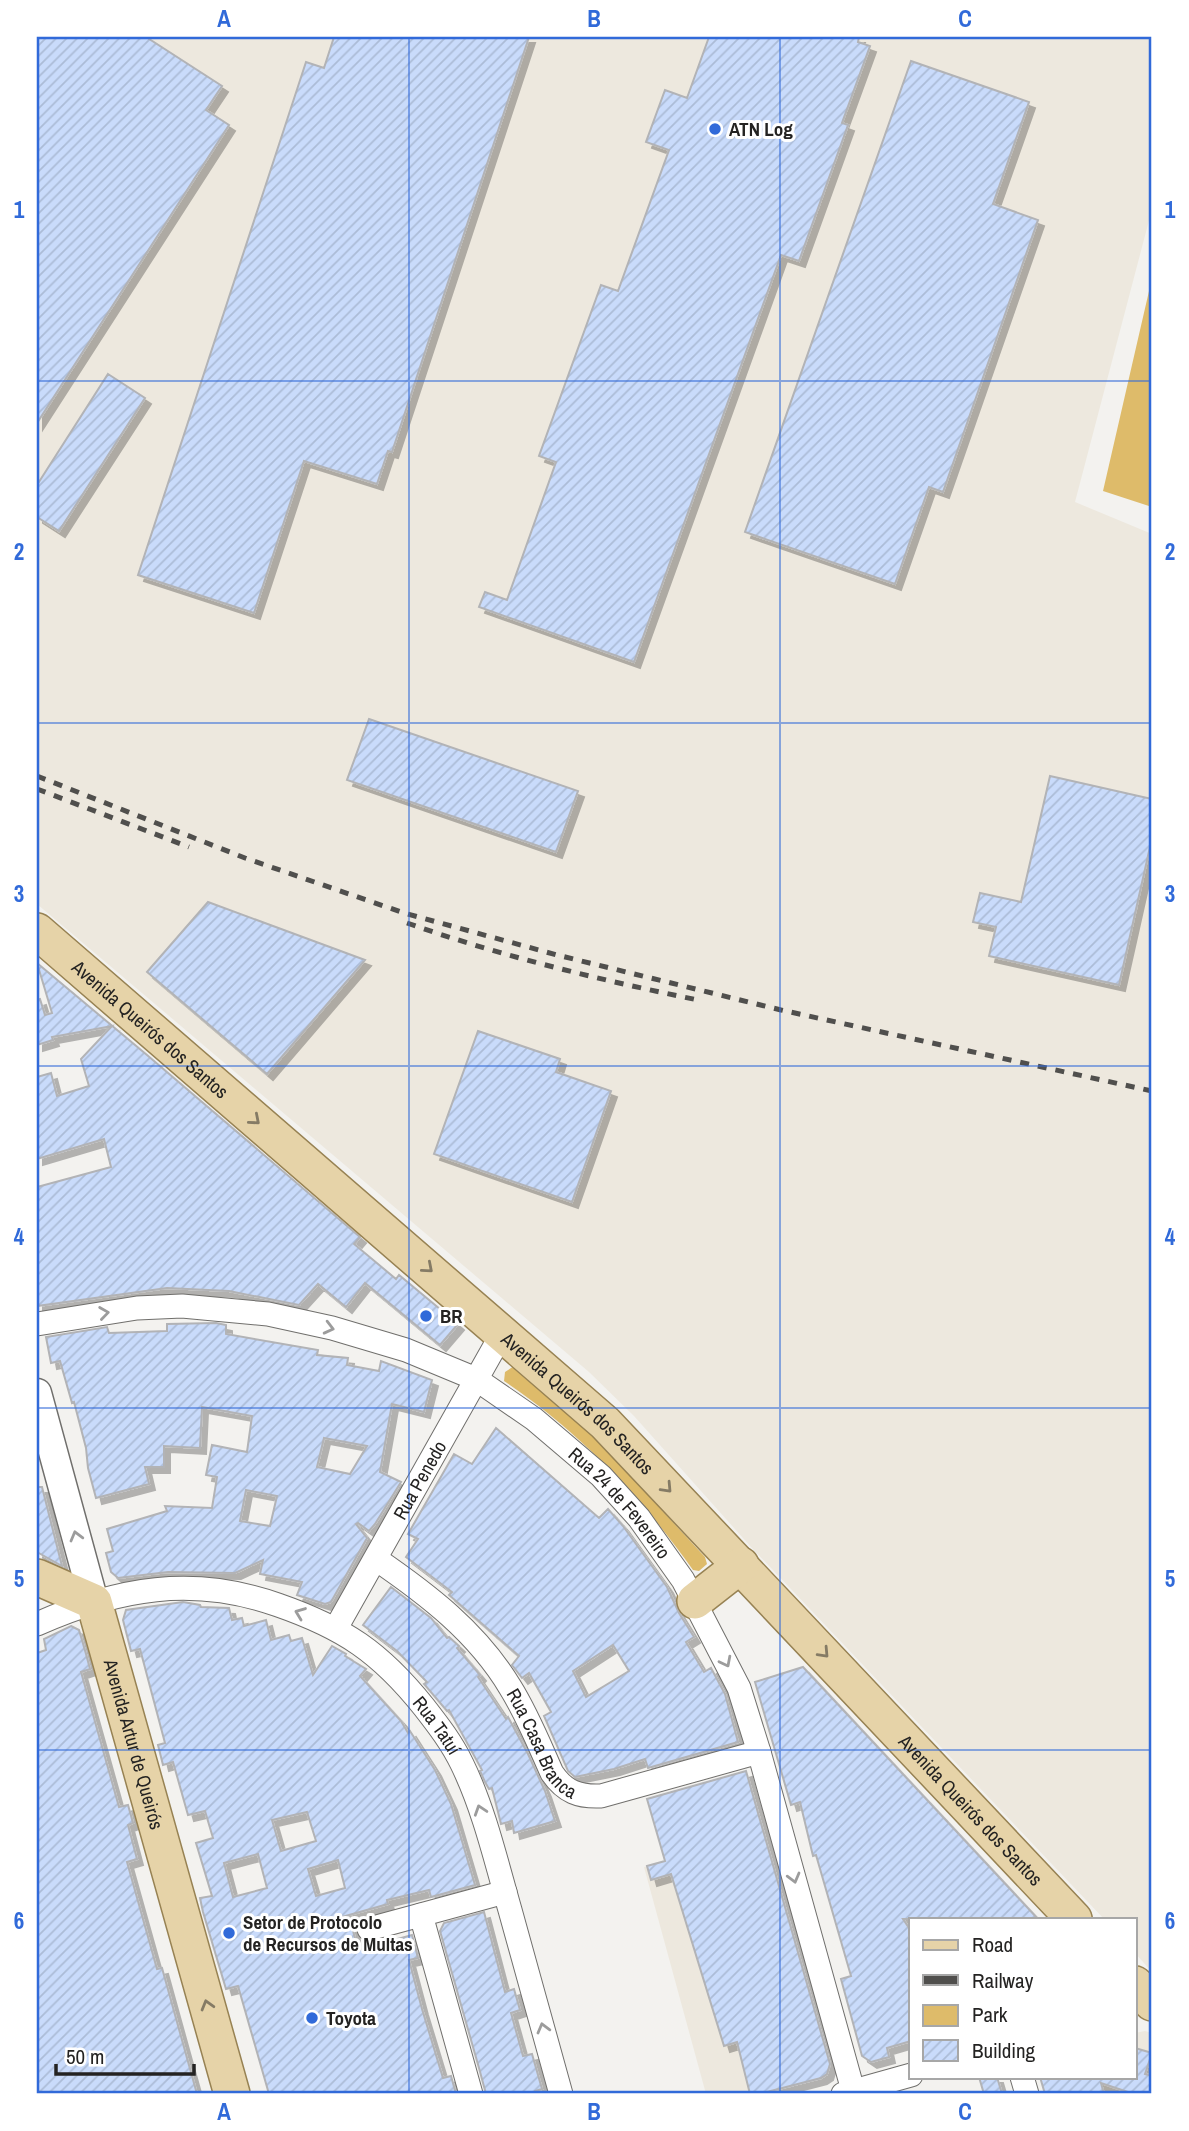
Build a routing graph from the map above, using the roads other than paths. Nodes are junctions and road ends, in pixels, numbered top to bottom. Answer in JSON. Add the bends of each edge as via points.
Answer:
{"nodes":[{"id":1,"x":37,"y":931,"type":"edge"},
{"id":2,"x":37,"y":1325,"type":"edge"},
{"id":3,"x":503,"y":1332,"type":"junction"},
{"id":4,"x":476,"y":1380,"type":"junction"},
{"id":5,"x":37,"y":1393,"type":"edge"},
{"id":6,"x":376,"y":1559,"type":"junction"},
{"id":7,"x":741,"y":1565,"type":"junction"},
{"id":8,"x":37,"y":1577,"type":"edge"},
{"id":9,"x":695,"y":1601,"type":"junction"},
{"id":10,"x":94,"y":1602,"type":"junction"},
{"id":11,"x":37,"y":1624,"type":"edge"},
{"id":12,"x":336,"y":1628,"type":"junction"},
{"id":13,"x":759,"y":1752,"type":"junction"},
{"id":14,"x":505,"y":1892,"type":"junction"},
{"id":15,"x":421,"y":1915,"type":"junction"},
{"id":16,"x":1073,"y":1918,"type":"edge"},
{"id":17,"x":369,"y":1928,"type":"dead end"},
{"id":18,"x":1136,"y":1985,"type":"edge"},
{"id":19,"x":1152,"y":2004,"type":"edge"},
{"id":20,"x":909,"y":2076,"type":"edge"},
{"id":21,"x":850,"y":2093,"type":"edge"},
{"id":22,"x":232,"y":2094,"type":"edge"},
{"id":23,"x":471,"y":2094,"type":"edge"},
{"id":24,"x":561,"y":2094,"type":"edge"}],
"edges":[{"from":1,"to":3,"type":"main road","name":"Avenida Queirós dos Santos","one_way":true},
{"from":2,"to":4,"type":"street","name":"Rua 24 de Fevereiro","one_way":true,"via":[[137,1308],[222,1308],[377,1340]]},
{"from":3,"to":4,"type":"street","name":"Rua Penedo"},
{"from":3,"to":7,"type":"main road","name":"Avenida Queirós dos Santos","one_way":true,"via":[[605,1423]]},
{"from":4,"to":6,"type":"street","name":"Rua Penedo"},
{"from":4,"to":9,"type":"street","name":"Rua 24 de Fevereiro","via":[[534,1419],[601,1476],[660,1546]]},
{"from":10,"to":5,"type":"street","name":"Avenida Artur de Queirós","one_way":true},
{"from":6,"to":12,"type":"street","name":"Rua Penedo"},
{"from":6,"to":13,"type":"street","name":"Rua Casa Branca","via":[[438,1604],[481,1647],[509,1686],[560,1786],[575,1794],[601,1796]]},
{"from":7,"to":9,"type":"main road"},
{"from":7,"to":16,"type":"main road","name":"Avenida Queirós dos Santos","one_way":true},
{"from":8,"to":10,"type":"main road"},
{"from":9,"to":13,"type":"street","name":"Rua 24 de Fevereiro","one_way":true,"via":[[739,1688]]},
{"from":10,"to":11,"type":"street","name":"Rua Tatuí"},
{"from":12,"to":10,"type":"street","name":"Rua Tatuí","one_way":true,"via":[[273,1603],[206,1589],[148,1589]]},
{"from":22,"to":10,"type":"main road","name":"Avenida Artur de Queirós","one_way":true},
{"from":14,"to":12,"type":"street","name":"Rua Tatuí","one_way":true,"via":[[472,1787],[449,1740],[395,1672]]},
{"from":13,"to":21,"type":"street","name":"Rua 24 de Fevereiro","one_way":true},
{"from":14,"to":15,"type":"street"},
{"from":24,"to":14,"type":"street","name":"Rua Tatuí","one_way":true},
{"from":15,"to":17,"type":"street"},
{"from":15,"to":23,"type":"street"},
{"from":18,"to":19,"type":"main road"},
{"from":20,"to":21,"type":"street"}]}
